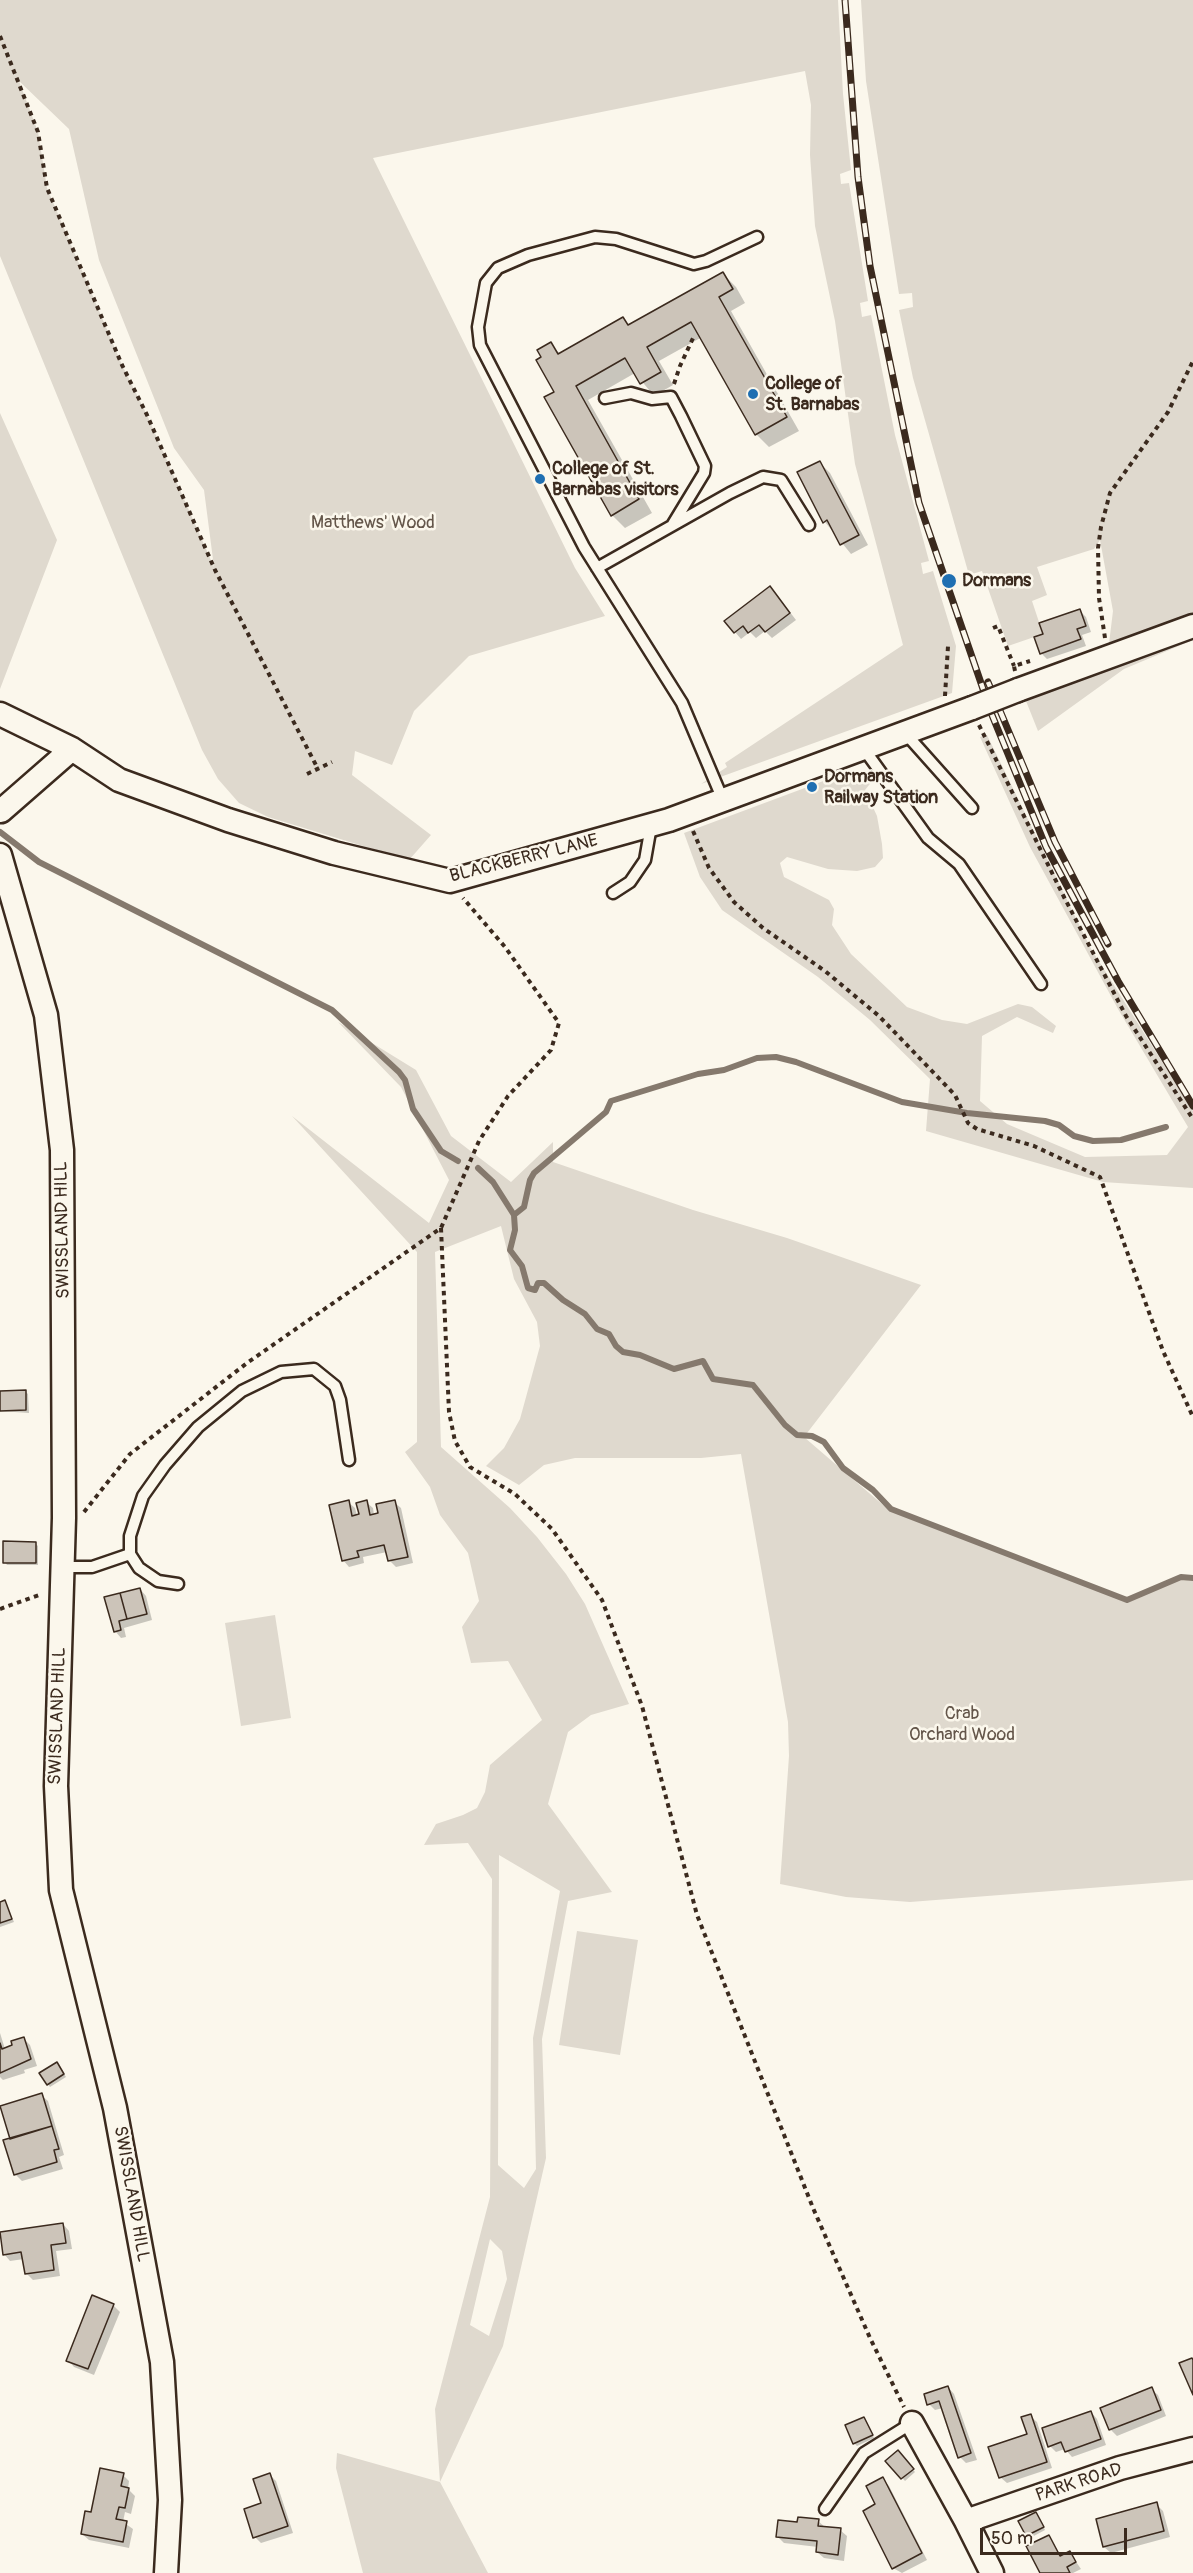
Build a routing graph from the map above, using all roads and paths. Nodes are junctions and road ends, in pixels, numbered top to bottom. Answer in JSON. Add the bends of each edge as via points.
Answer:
{"nodes":[{"id":1,"x":0,"y":36,"type":"edge"},
{"id":2,"x":757,"y":237,"type":"dead end"},
{"id":3,"x":694,"y":336,"type":"dead end"},
{"id":4,"x":1193,"y":362,"type":"edge"},
{"id":5,"x":670,"y":397,"type":"junction"},
{"id":6,"x":605,"y":398,"type":"dead end"},
{"id":7,"x":673,"y":524,"type":"junction"},
{"id":8,"x":809,"y":525,"type":"dead end"},
{"id":9,"x":597,"y":568,"type":"junction"},
{"id":10,"x":1193,"y":626,"type":"edge"},
{"id":11,"x":993,"y":628,"type":"dead end"},
{"id":12,"x":1105,"y":635,"type":"dead end"},
{"id":13,"x":948,"y":646,"type":"dead end"},
{"id":14,"x":1014,"y":666,"type":"dead end"},
{"id":15,"x":946,"y":708,"type":"junction"},
{"id":16,"x":0,"y":714,"type":"edge"},
{"id":17,"x":978,"y":724,"type":"dead end"},
{"id":18,"x":906,"y":734,"type":"junction"},
{"id":19,"x":72,"y":749,"type":"junction"},
{"id":20,"x":864,"y":749,"type":"junction"},
{"id":21,"x":332,"y":762,"type":"dead end"},
{"id":22,"x":318,"y":769,"type":"junction"},
{"id":23,"x":307,"y":774,"type":"dead end"},
{"id":24,"x":723,"y":801,"type":"junction"},
{"id":25,"x":972,"y":808,"type":"dead end"},
{"id":26,"x":0,"y":809,"type":"edge"},
{"id":27,"x":686,"y":814,"type":"junction"},
{"id":28,"x":651,"y":826,"type":"junction"},
{"id":29,"x":0,"y":855,"type":"edge"},
{"id":30,"x":450,"y":881,"type":"junction"},
{"id":31,"x":613,"y":893,"type":"dead end"},
{"id":32,"x":1041,"y":984,"type":"dead end"},
{"id":33,"x":1193,"y":1119,"type":"edge"},
{"id":34,"x":441,"y":1228,"type":"junction"},
{"id":35,"x":1193,"y":1417,"type":"edge"},
{"id":36,"x":349,"y":1460,"type":"dead end"},
{"id":37,"x":64,"y":1518,"type":"junction"},
{"id":38,"x":130,"y":1554,"type":"junction"},
{"id":39,"x":63,"y":1577,"type":"junction"},
{"id":40,"x":178,"y":1584,"type":"dead end"},
{"id":41,"x":0,"y":1609,"type":"edge"},
{"id":42,"x":912,"y":2423,"type":"junction"},
{"id":43,"x":1193,"y":2449,"type":"edge"},
{"id":44,"x":825,"y":2509,"type":"dead end"},
{"id":45,"x":966,"y":2521,"type":"junction"},
{"id":46,"x":166,"y":2573,"type":"edge"},
{"id":47,"x":992,"y":2573,"type":"edge"}],
"edges":[{"from":1,"to":22,"type":"path","via":[[38,132],[48,188],[122,365],[215,570]]},
{"from":2,"to":9,"type":"lane","via":[[694,264],[616,239],[595,237],[528,255],[498,268],[486,283],[478,327],[480,345]]},
{"from":3,"to":5,"type":"path"},
{"from":4,"to":12,"type":"path","via":[[1168,412],[1110,493],[1098,548]]},
{"from":5,"to":6,"type":"lane","via":[[652,399],[631,393]]},
{"from":5,"to":7,"type":"lane","via":[[705,466]]},
{"from":7,"to":8,"type":"lane","via":[[764,477],[781,480]]},
{"from":7,"to":9,"type":"lane"},
{"from":9,"to":24,"type":"lane","via":[[682,703]]},
{"from":10,"to":15,"type":"street","name":"BLACKBERRY LANE","bridge":true,"via":[[1018,690]]},
{"from":11,"to":14,"type":"path","via":[[998,626]]},
{"from":13,"to":15,"type":"path"},
{"from":15,"to":18,"type":"street","name":"BLACKBERRY LANE"},
{"from":16,"to":19,"type":"street","name":"BLACKBERRY LANE"},
{"from":17,"to":33,"type":"path","via":[[1126,1016]]},
{"from":18,"to":20,"type":"street","name":"BLACKBERRY LANE"},
{"from":18,"to":25,"type":"lane"},
{"from":19,"to":26,"type":"street"},
{"from":19,"to":30,"type":"street","name":"BLACKBERRY LANE","via":[[118,780],[228,820],[334,853]]},
{"from":20,"to":24,"type":"street","name":"BLACKBERRY LANE"},
{"from":20,"to":32,"type":"lane","via":[[928,838],[959,864]]},
{"from":21,"to":22,"type":"path"},
{"from":22,"to":23,"type":"path"},
{"from":24,"to":27,"type":"street","name":"BLACKBERRY LANE"},
{"from":27,"to":28,"type":"street","name":"BLACKBERRY LANE"},
{"from":27,"to":35,"type":"path","via":[[709,868],[734,902],[879,1016],[937,1074],[977,1129],[1034,1146],[1100,1177],[1163,1351]]},
{"from":28,"to":30,"type":"street","name":"BLACKBERRY LANE"},
{"from":28,"to":31,"type":"lane","via":[[645,860],[630,882]]},
{"from":29,"to":37,"type":"street","name":"SWISSLAND HILL","via":[[46,1015],[62,1150]]},
{"from":30,"to":34,"type":"path","via":[[506,948],[560,1023],[551,1050],[508,1096],[479,1141]]},
{"from":34,"to":37,"type":"path","via":[[247,1363],[130,1454],[81,1516]]},
{"from":34,"to":42,"type":"path","via":[[449,1412],[455,1442],[470,1467],[515,1494],[552,1529],[602,1600],[642,1706],[697,1915],[813,2208]]},
{"from":36,"to":38,"type":"lane","via":[[340,1400],[334,1386],[314,1369],[281,1372],[243,1391],[198,1427],[165,1465],[142,1496],[130,1536]]},
{"from":37,"to":39,"type":"street","name":"SWISSLAND HILL"},
{"from":38,"to":39,"type":"lane"},
{"from":38,"to":40,"type":"lane","via":[[139,1568],[158,1581]]},
{"from":39,"to":41,"type":"path"},
{"from":39,"to":46,"type":"street","name":"SWISSLAND HILL","via":[[56,1786],[61,1890],[115,2108],[162,2362],[170,2500]]},
{"from":42,"to":44,"type":"lane","via":[[864,2453]]},
{"from":42,"to":45,"type":"street"},
{"from":43,"to":45,"type":"street","name":"PARK ROAD","via":[[1120,2468]]},
{"from":45,"to":47,"type":"street"}]}
